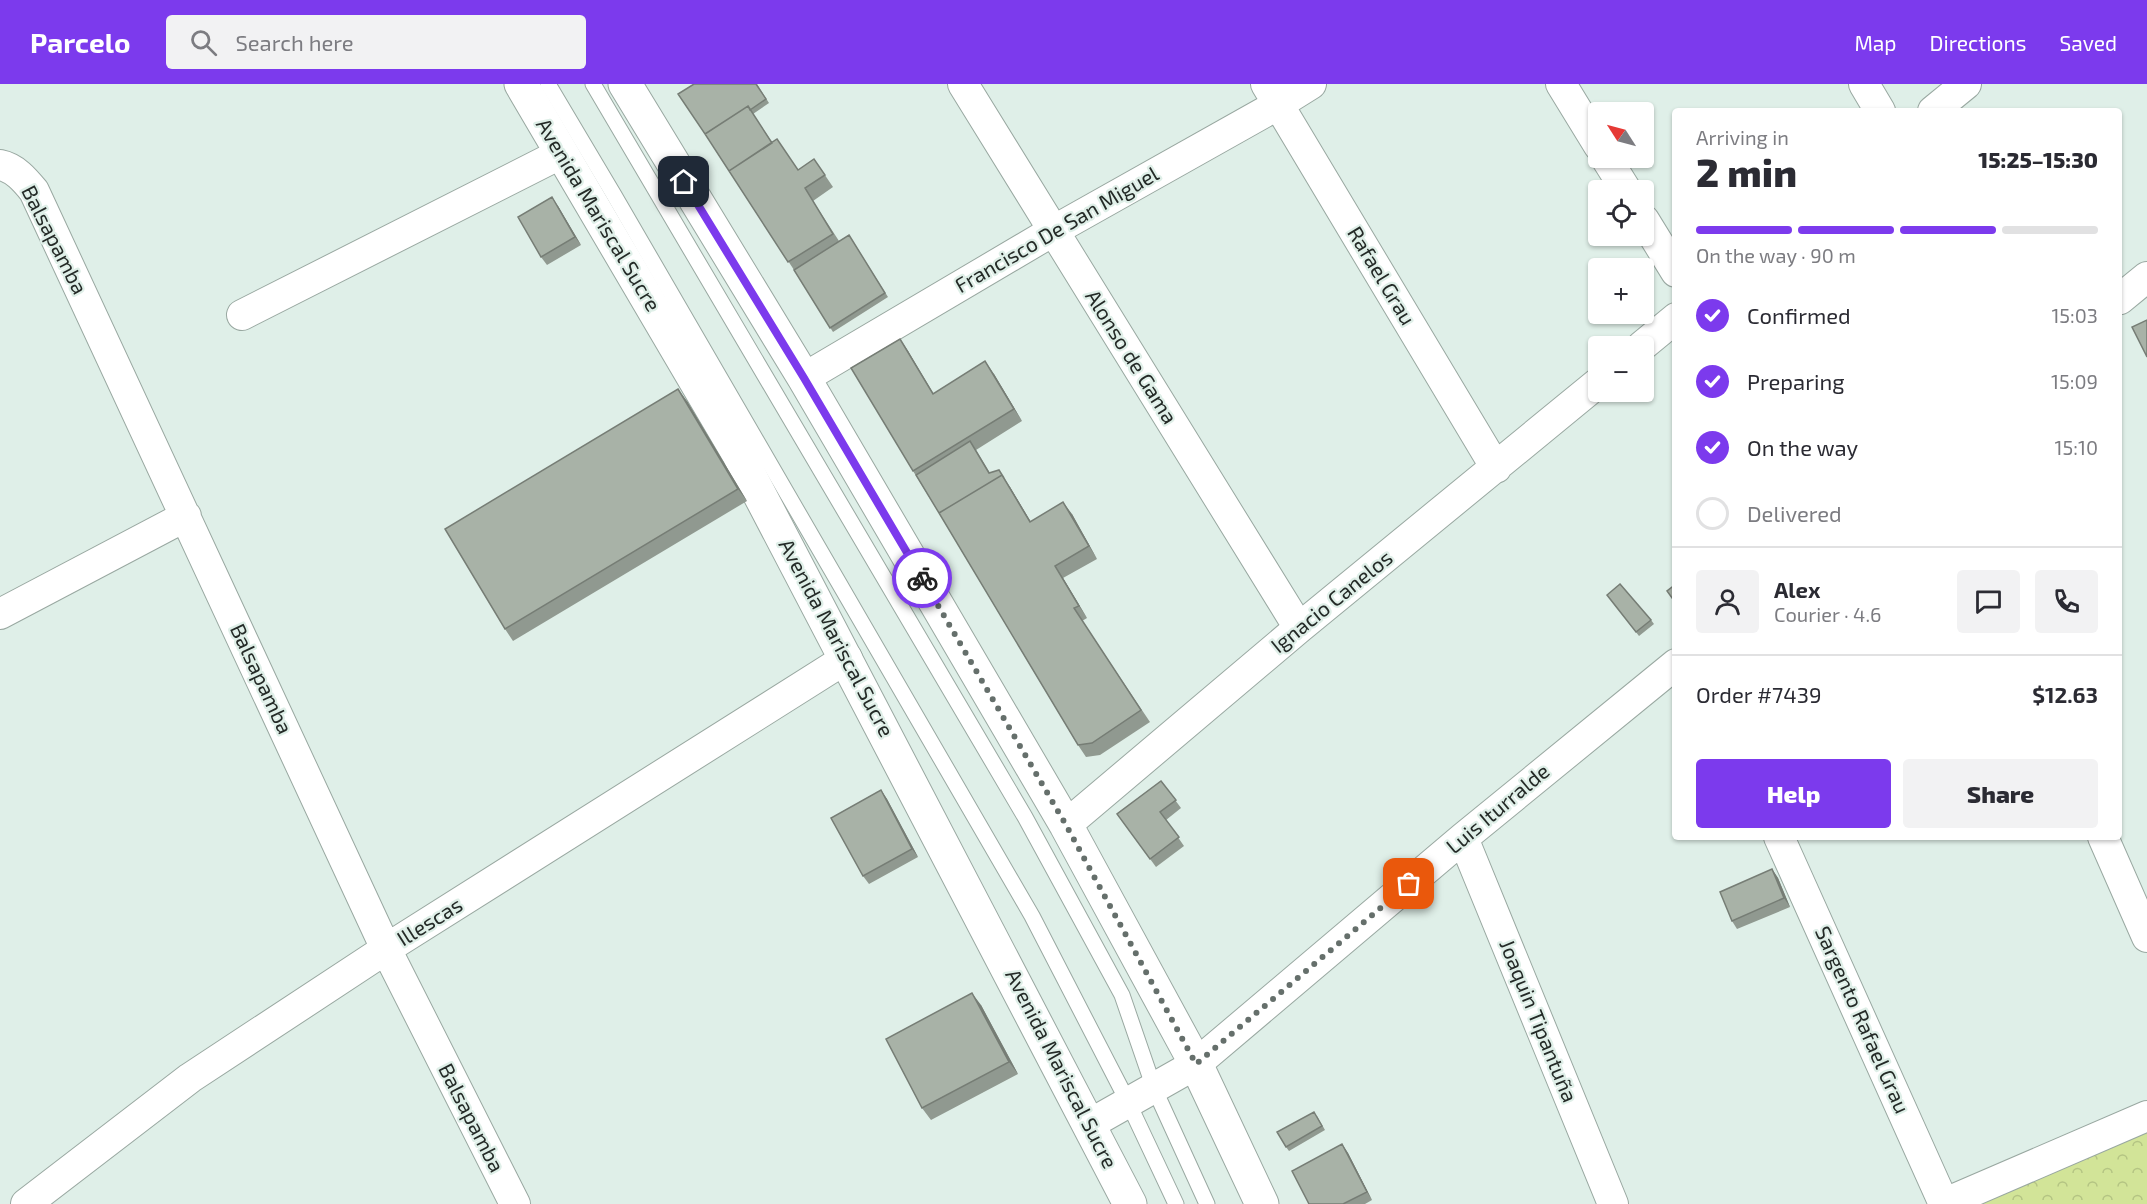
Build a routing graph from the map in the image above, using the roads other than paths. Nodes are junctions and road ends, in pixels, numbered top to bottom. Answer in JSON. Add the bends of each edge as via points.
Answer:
{"nodes":[{"id":1,"x":521,"y":84,"type":"edge"},
{"id":2,"x":548,"y":84,"type":"edge"},
{"id":3,"x":593,"y":84,"type":"edge"},
{"id":4,"x":625,"y":84,"type":"edge"},
{"id":5,"x":963,"y":84,"type":"edge"},
{"id":6,"x":1311,"y":84,"type":"edge"},
{"id":7,"x":1561,"y":84,"type":"edge"},
{"id":8,"x":1864,"y":84,"type":"edge"},
{"id":9,"x":1966,"y":84,"type":"edge"},
{"id":10,"x":1273,"y":94,"type":"edge"},
{"id":11,"x":1878,"y":108,"type":"edge"},
{"id":12,"x":1937,"y":108,"type":"edge"},
{"id":13,"x":1588,"y":128,"type":"edge"},
{"id":14,"x":562,"y":153,"type":"junction"},
{"id":15,"x":0,"y":165,"type":"edge"},
{"id":16,"x":1053,"y":231,"type":"junction"},
{"id":17,"x":1654,"y":236,"type":"edge"},
{"id":18,"x":1672,"y":266,"type":"edge"},
{"id":19,"x":2147,"y":277,"type":"edge"},
{"id":20,"x":2122,"y":297,"type":"edge"},
{"id":21,"x":242,"y":315,"type":"dead end"},
{"id":22,"x":1672,"y":321,"type":"edge"},
{"id":23,"x":1654,"y":336,"type":"edge"},
{"id":24,"x":804,"y":378,"type":"junction"},
{"id":25,"x":1588,"y":391,"type":"edge"},
{"id":26,"x":1496,"y":468,"type":"junction"},
{"id":27,"x":186,"y":516,"type":"junction"},
{"id":28,"x":0,"y":614,"type":"edge"},
{"id":29,"x":1299,"y":628,"type":"junction"},
{"id":30,"x":847,"y":658,"type":"junction"},
{"id":31,"x":1672,"y":667,"type":"edge"},
{"id":32,"x":1066,"y":825,"type":"junction"},
{"id":33,"x":1463,"y":838,"type":"junction"},
{"id":34,"x":1780,"y":840,"type":"edge"},
{"id":35,"x":2104,"y":840,"type":"edge"},
{"id":36,"x":2147,"y":937,"type":"edge"},
{"id":37,"x":386,"y":949,"type":"junction"},
{"id":38,"x":1196,"y":1064,"type":"junction"},
{"id":39,"x":1154,"y":1088,"type":"junction"},
{"id":40,"x":1128,"y":1102,"type":"junction"},
{"id":41,"x":2147,"y":1116,"type":"edge"},
{"id":42,"x":1090,"y":1124,"type":"junction"},
{"id":43,"x":26,"y":1204,"type":"edge"},
{"id":44,"x":515,"y":1204,"type":"edge"},
{"id":45,"x":1130,"y":1204,"type":"edge"},
{"id":46,"x":1176,"y":1204,"type":"edge"},
{"id":47,"x":1207,"y":1204,"type":"edge"},
{"id":48,"x":1262,"y":1204,"type":"edge"},
{"id":49,"x":1613,"y":1204,"type":"edge"},
{"id":50,"x":1944,"y":1204,"type":"edge"}],
"edges":[{"from":1,"to":14,"type":"main road","name":"Avenida Mariscal Sucre"},
{"from":2,"to":40,"type":"lane","via":[[1032,916]]},
{"from":3,"to":39,"type":"lane","via":[[1030,827],[1122,995]]},
{"from":4,"to":24,"type":"main road"},
{"from":5,"to":16,"type":"street","name":"Alonso de Gama"},
{"from":6,"to":10,"type":"street","name":"Francisco De San Miguel"},
{"from":7,"to":13,"type":"street"},
{"from":8,"to":11,"type":"street"},
{"from":9,"to":12,"type":"street"},
{"from":10,"to":16,"type":"street","name":"Francisco De San Miguel"},
{"from":10,"to":26,"type":"street","name":"Rafael Grau"},
{"from":14,"to":21,"type":"street"},
{"from":14,"to":30,"type":"main road","name":"Avenida Mariscal Sucre","via":[[740,455]]},
{"from":15,"to":27,"type":"street","name":"Balsapamba","via":[[21,176],[34,191]]},
{"from":16,"to":24,"type":"street","name":"Francisco De San Miguel"},
{"from":16,"to":29,"type":"street","name":"Alonso de Gama"},
{"from":17,"to":18,"type":"street"},
{"from":19,"to":20,"type":"street"},
{"from":22,"to":23,"type":"street"},
{"from":24,"to":32,"type":"main road"},
{"from":25,"to":26,"type":"street","name":"Ignacio Canelos"},
{"from":26,"to":29,"type":"street","name":"Ignacio Canelos"},
{"from":27,"to":28,"type":"street"},
{"from":27,"to":37,"type":"street","name":"Balsapamba"},
{"from":29,"to":32,"type":"street","name":"Ignacio Canelos"},
{"from":30,"to":37,"type":"street","name":"Illescas"},
{"from":30,"to":42,"type":"main road","name":"Avenida Mariscal Sucre"},
{"from":31,"to":33,"type":"street","name":"Luis Iturralde"},
{"from":32,"to":38,"type":"main road"},
{"from":33,"to":38,"type":"street","name":"Luis Iturralde"},
{"from":33,"to":49,"type":"street","name":"Joaquin Tipantuña"},
{"from":34,"to":50,"type":"street","name":"Sargento Rafael Grau"},
{"from":35,"to":36,"type":"street"},
{"from":37,"to":43,"type":"street","name":"Illescas","via":[[190,1078]]},
{"from":37,"to":44,"type":"street","name":"Balsapamba"},
{"from":38,"to":39,"type":"street","name":"Luis Iturralde"},
{"from":38,"to":48,"type":"main road"},
{"from":39,"to":40,"type":"street","name":"Luis Iturralde"},
{"from":39,"to":47,"type":"lane"},
{"from":40,"to":42,"type":"street","name":"Luis Iturralde"},
{"from":40,"to":46,"type":"lane"},
{"from":41,"to":50,"type":"street"},
{"from":42,"to":45,"type":"main road","name":"Avenida Mariscal Sucre"}]}
